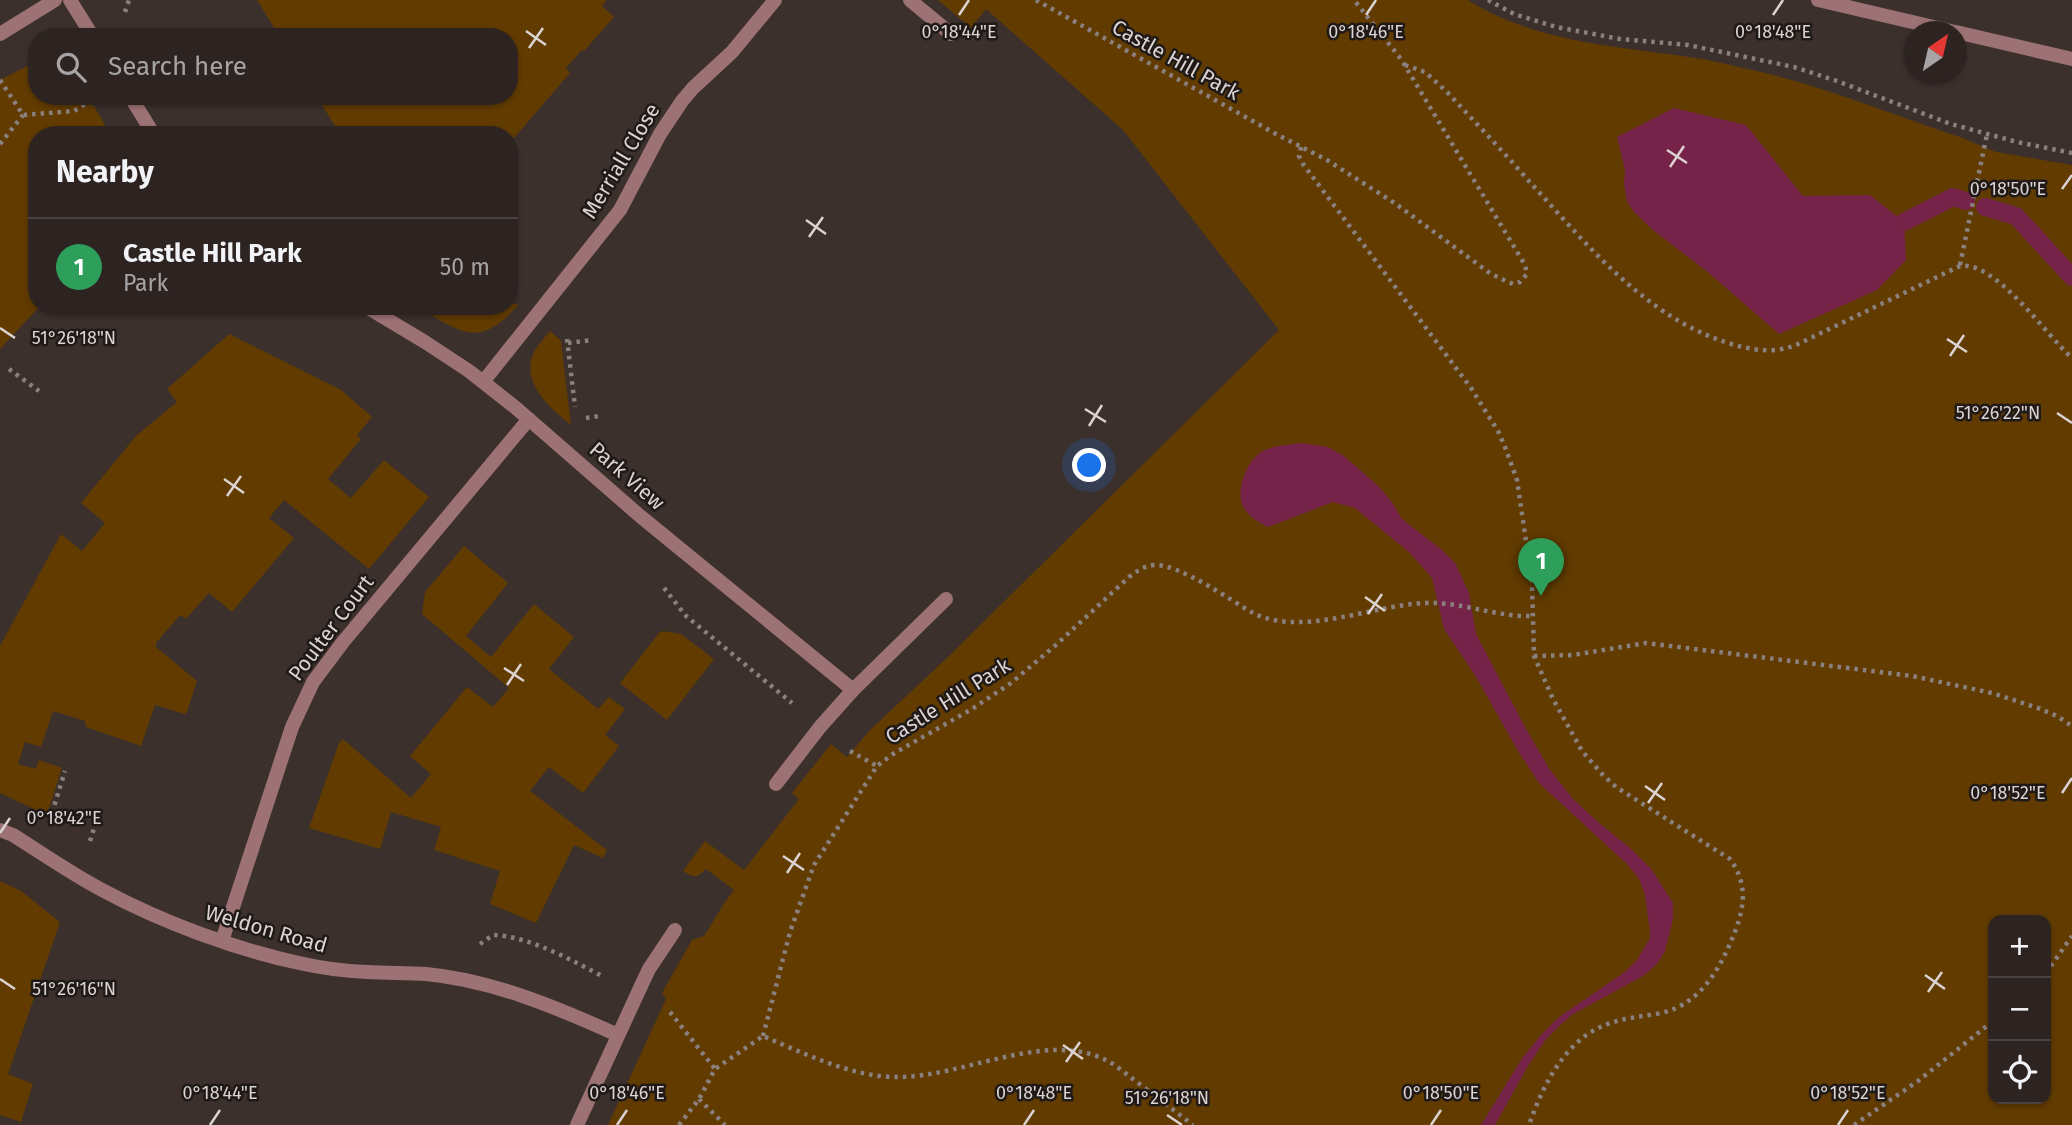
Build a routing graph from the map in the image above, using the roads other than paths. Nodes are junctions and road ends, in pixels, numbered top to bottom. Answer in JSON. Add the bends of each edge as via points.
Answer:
{"nodes":[{"id":1,"x":55,"y":0,"type":"edge"},
{"id":2,"x":70,"y":0,"type":"edge"},
{"id":3,"x":775,"y":0,"type":"edge"},
{"id":4,"x":909,"y":0,"type":"edge"},
{"id":5,"x":1818,"y":0,"type":"edge"},
{"id":6,"x":37,"y":5,"type":"edge"},
{"id":7,"x":1909,"y":21,"type":"edge"},
{"id":8,"x":87,"y":28,"type":"edge"},
{"id":9,"x":0,"y":34,"type":"edge"},
{"id":10,"x":951,"y":34,"type":"dead end"},
{"id":11,"x":1967,"y":35,"type":"edge"},
{"id":12,"x":2072,"y":59,"type":"edge"},
{"id":13,"x":136,"y":105,"type":"edge"},
{"id":14,"x":148,"y":126,"type":"edge"},
{"id":15,"x":381,"y":315,"type":"edge"},
{"id":16,"x":483,"y":382,"type":"junction"},
{"id":17,"x":528,"y":419,"type":"junction"},
{"id":18,"x":946,"y":600,"type":"dead end"},
{"id":19,"x":853,"y":690,"type":"junction"},
{"id":20,"x":776,"y":784,"type":"dead end"},
{"id":21,"x":0,"y":830,"type":"edge"},
{"id":22,"x":675,"y":930,"type":"dead end"},
{"id":23,"x":222,"y":941,"type":"junction"},
{"id":24,"x":618,"y":1035,"type":"junction"},
{"id":25,"x":577,"y":1125,"type":"edge"}],
"edges":[{"from":1,"to":6,"type":"street"},
{"from":2,"to":8,"type":"street"},
{"from":3,"to":16,"type":"street","name":"Merriall Close","via":[[732,52],[682,101],[620,209]]},
{"from":4,"to":10,"type":"street"},
{"from":5,"to":7,"type":"street"},
{"from":6,"to":9,"type":"street"},
{"from":11,"to":12,"type":"street"},
{"from":13,"to":14,"type":"street"},
{"from":15,"to":16,"type":"street","name":"Park View"},
{"from":16,"to":17,"type":"street","name":"Park View"},
{"from":17,"to":19,"type":"street","name":"Park View"},
{"from":17,"to":23,"type":"street","name":"Poulter Court","via":[[313,682],[292,727]]},
{"from":18,"to":19,"type":"street"},
{"from":19,"to":20,"type":"street"},
{"from":21,"to":23,"type":"street","name":"Weldon Road","via":[[101,890]]},
{"from":22,"to":24,"type":"street","via":[[649,969]]},
{"from":23,"to":24,"type":"street","name":"Weldon Road","via":[[324,968],[426,974],[471,982],[518,995]]},
{"from":24,"to":25,"type":"street"}]}
